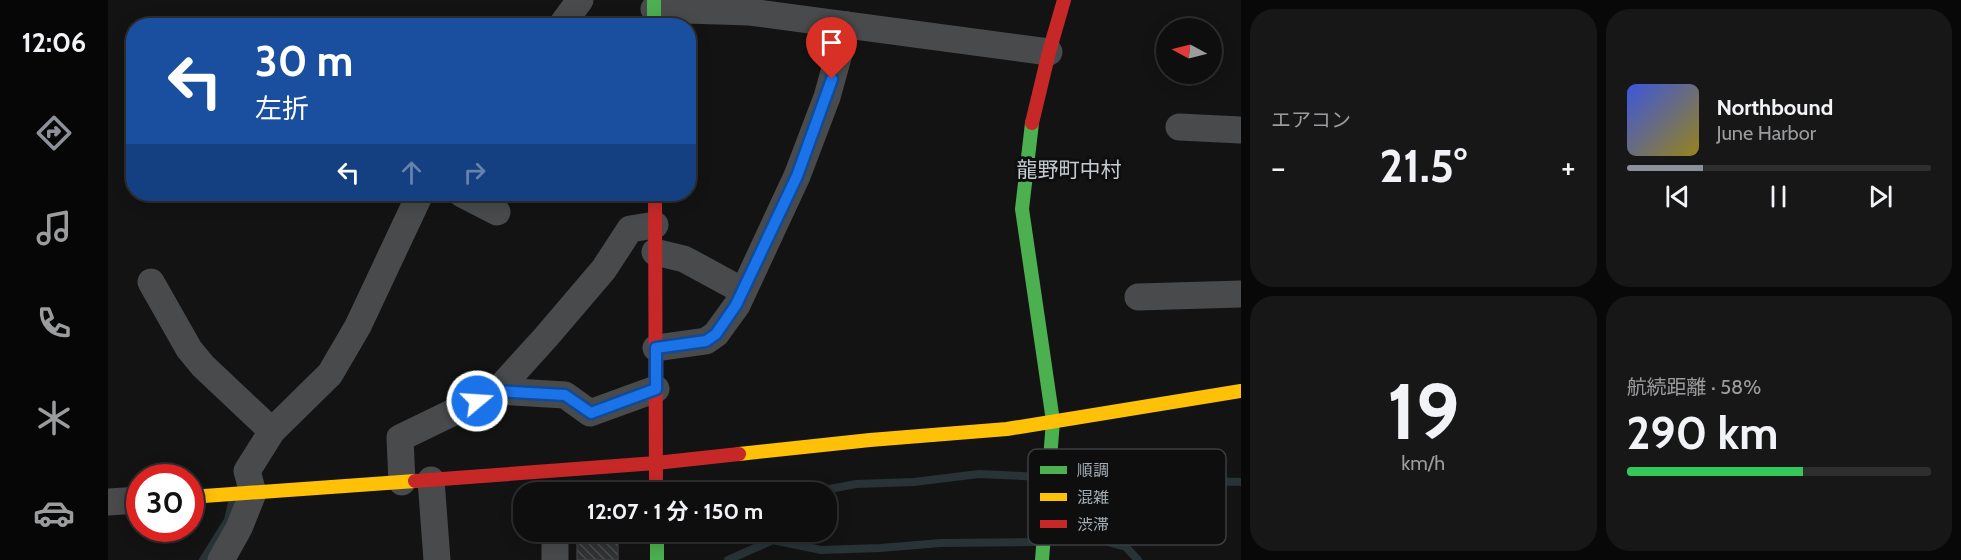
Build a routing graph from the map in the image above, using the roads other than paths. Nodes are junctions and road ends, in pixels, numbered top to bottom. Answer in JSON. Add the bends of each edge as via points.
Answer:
{"nodes":[{"id":1,"x":580,"y":0,"type":"edge"},
{"id":2,"x":1064,"y":0,"type":"edge"},
{"id":3,"x":654,"y":12,"type":"edge"},
{"id":4,"x":567,"y":18,"type":"edge"},
{"id":5,"x":847,"y":25,"type":"junction"},
{"id":6,"x":1049,"y":52,"type":"junction"},
{"id":7,"x":1179,"y":127,"type":"dead end"},
{"id":8,"x":1241,"y":130,"type":"edge"},
{"id":9,"x":417,"y":201,"type":"edge"},
{"id":10,"x":476,"y":201,"type":"edge"},
{"id":11,"x":655,"y":201,"type":"edge"},
{"id":12,"x":497,"y":212,"type":"dead end"},
{"id":13,"x":655,"y":225,"type":"junction"},
{"id":14,"x":655,"y":252,"type":"junction"},
{"id":15,"x":151,"y":282,"type":"dead end"},
{"id":16,"x":743,"y":291,"type":"junction"},
{"id":17,"x":1241,"y":294,"type":"edge"},
{"id":18,"x":1138,"y":297,"type":"dead end"},
{"id":19,"x":656,"y":348,"type":"junction"},
{"id":20,"x":656,"y":389,"type":"junction"},
{"id":21,"x":497,"y":391,"type":"junction"},
{"id":22,"x":1241,"y":391,"type":"edge"},
{"id":23,"x":1053,"y":421,"type":"junction"},
{"id":24,"x":272,"y":430,"type":"junction"},
{"id":25,"x":1051,"y":449,"type":"edge"},
{"id":26,"x":656,"y":463,"type":"junction"},
{"id":27,"x":431,"y":480,"type":"junction"},
{"id":28,"x":402,"y":482,"type":"junction"},
{"id":29,"x":554,"y":482,"type":"edge"},
{"id":30,"x":656,"y":482,"type":"edge"},
{"id":31,"x":253,"y":493,"type":"junction"},
{"id":32,"x":204,"y":496,"type":"edge"},
{"id":33,"x":126,"y":501,"type":"edge"},
{"id":34,"x":108,"y":502,"type":"edge"},
{"id":35,"x":555,"y":542,"type":"edge"},
{"id":36,"x":657,"y":542,"type":"edge"},
{"id":37,"x":1043,"y":545,"type":"edge"},
{"id":38,"x":221,"y":560,"type":"edge"},
{"id":39,"x":437,"y":560,"type":"edge"},
{"id":40,"x":555,"y":560,"type":"edge"},
{"id":41,"x":657,"y":560,"type":"edge"},
{"id":42,"x":1042,"y":560,"type":"edge"}],
"edges":[{"from":1,"to":4,"type":"street"},
{"from":2,"to":6,"type":"street"},
{"from":3,"to":5,"type":"street","via":[[750,12]]},
{"from":5,"to":6,"type":"street"},
{"from":5,"to":16,"type":"street","via":[[827,97],[797,176]]},
{"from":6,"to":23,"type":"street","via":[[1031,129],[1022,209]]},
{"from":7,"to":8,"type":"street"},
{"from":9,"to":24,"type":"street","via":[[358,326],[330,374]]},
{"from":10,"to":12,"type":"street"},
{"from":11,"to":13,"type":"street"},
{"from":13,"to":14,"type":"street"},
{"from":13,"to":21,"type":"street","via":[[630,230],[604,268]]},
{"from":14,"to":16,"type":"street","via":[[684,259]]},
{"from":14,"to":19,"type":"street"},
{"from":15,"to":24,"type":"street","via":[[189,349]]},
{"from":16,"to":19,"type":"street","via":[[716,334],[706,341]]},
{"from":17,"to":18,"type":"street"},
{"from":19,"to":20,"type":"street"},
{"from":20,"to":21,"type":"street","via":[[591,413],[565,395]]},
{"from":20,"to":26,"type":"street"},
{"from":21,"to":28,"type":"street","via":[[400,438]]},
{"from":22,"to":23,"type":"street"},
{"from":23,"to":25,"type":"street"},
{"from":23,"to":26,"type":"street","via":[[1007,429]]},
{"from":24,"to":31,"type":"street","via":[[247,471]]},
{"from":26,"to":29,"type":"street"},
{"from":26,"to":30,"type":"street"},
{"from":27,"to":28,"type":"street"},
{"from":27,"to":29,"type":"street"},
{"from":27,"to":39,"type":"street"},
{"from":28,"to":31,"type":"street"},
{"from":31,"to":32,"type":"street"},
{"from":31,"to":38,"type":"street"},
{"from":33,"to":34,"type":"street"},
{"from":35,"to":40,"type":"street"},
{"from":36,"to":41,"type":"street"},
{"from":37,"to":42,"type":"street"}]}
